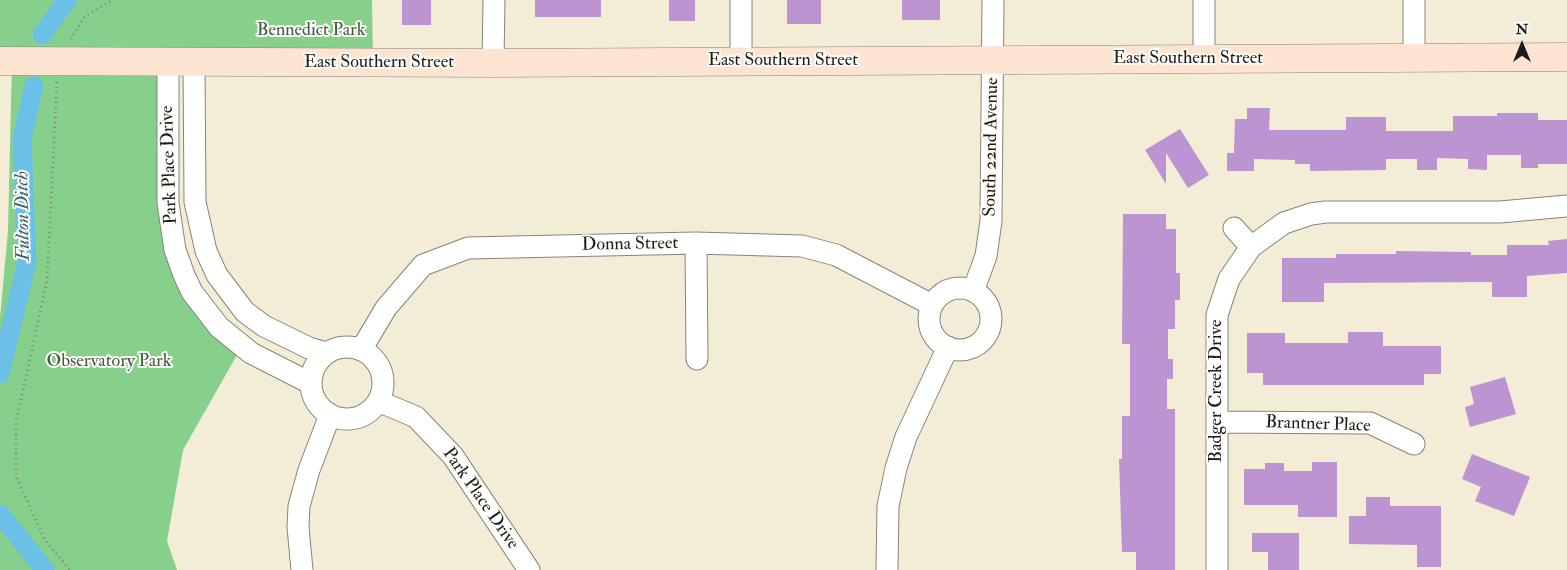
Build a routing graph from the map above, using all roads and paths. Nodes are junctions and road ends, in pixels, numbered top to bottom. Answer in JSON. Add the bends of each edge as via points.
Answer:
{"nodes":[{"id":1,"x":113,"y":0,"type":"edge"},
{"id":2,"x":494,"y":0,"type":"edge"},
{"id":3,"x":741,"y":0,"type":"edge"},
{"id":4,"x":993,"y":0,"type":"edge"},
{"id":5,"x":1204,"y":0,"type":"edge"},
{"id":6,"x":1414,"y":0,"type":"edge"},
{"id":7,"x":1567,"y":57,"type":"edge"},
{"id":8,"x":1204,"y":59,"type":"junction"},
{"id":9,"x":1414,"y":59,"type":"junction"},
{"id":10,"x":0,"y":60,"type":"edge"},
{"id":11,"x":58,"y":60,"type":"junction"},
{"id":12,"x":994,"y":60,"type":"junction"},
{"id":13,"x":181,"y":62,"type":"junction"},
{"id":14,"x":741,"y":62,"type":"junction"},
{"id":15,"x":493,"y":63,"type":"junction"},
{"id":16,"x":1567,"y":206,"type":"edge"},
{"id":17,"x":1234,"y":228,"type":"dead end"},
{"id":18,"x":696,"y":243,"type":"junction"},
{"id":19,"x":1250,"y":247,"type":"junction"},
{"id":20,"x":973,"y":291,"type":"junction"},
{"id":21,"x":932,"y":305,"type":"junction"},
{"id":22,"x":948,"y":347,"type":"junction"},
{"id":23,"x":361,"y":350,"type":"junction"},
{"id":24,"x":327,"y":353,"type":"junction"},
{"id":25,"x":697,"y":359,"type":"dead end"},
{"id":26,"x":310,"y":383,"type":"junction"},
{"id":27,"x":378,"y":401,"type":"junction"},
{"id":28,"x":330,"y":415,"type":"junction"},
{"id":29,"x":1217,"y":422,"type":"junction"},
{"id":30,"x":1414,"y":444,"type":"dead end"},
{"id":31,"x":70,"y":570,"type":"edge"},
{"id":32,"x":302,"y":570,"type":"edge"},
{"id":33,"x":529,"y":570,"type":"edge"},
{"id":34,"x":887,"y":570,"type":"edge"},
{"id":35,"x":1217,"y":570,"type":"edge"}],
"edges":[{"from":1,"to":11,"type":"path","via":[[85,16]]},
{"from":2,"to":15,"type":"street"},
{"from":3,"to":14,"type":"street"},
{"from":4,"to":12,"type":"street","name":"South 22nd Avenue"},
{"from":5,"to":8,"type":"street"},
{"from":6,"to":9,"type":"street"},
{"from":7,"to":9,"type":"street","name":"East Southern Street"},
{"from":8,"to":9,"type":"street","name":"East Southern Street"},
{"from":8,"to":12,"type":"street","name":"East Southern Street"},
{"from":10,"to":11,"type":"street","name":"East Southern Street"},
{"from":11,"to":13,"type":"street","name":"East Southern Street"},
{"from":11,"to":31,"type":"path","via":[[46,281],[16,422],[16,476],[45,540]]},
{"from":12,"to":14,"type":"street","name":"East Southern Street"},
{"from":12,"to":20,"type":"street","name":"South 22nd Avenue","via":[[991,221],[986,256]]},
{"from":13,"to":15,"type":"street","name":"East Southern Street"},
{"from":13,"to":24,"type":"street","name":"Park Place Drive","via":[[195,202],[206,251],[217,276],[245,312],[264,326]]},
{"from":13,"to":26,"type":"street","name":"Park Place Drive","via":[[168,203],[175,250],[184,275],[205,311],[219,327],[251,353]]},
{"from":14,"to":15,"type":"street","name":"East Southern Street"},
{"from":16,"to":19,"type":"street","name":"Badger Creek Drive","via":[[1500,212],[1326,212],[1284,223]]},
{"from":17,"to":19,"type":"street"},
{"from":18,"to":21,"type":"street","name":"Donna Street","via":[[802,246],[836,255]]},
{"from":18,"to":23,"type":"street","name":"Donna Street","via":[[468,248],[424,265],[386,308]]},
{"from":18,"to":25,"type":"street"},
{"from":19,"to":29,"type":"street","name":"Badger Creek Drive","via":[[1229,280],[1217,315]]},
{"from":20,"to":21,"type":"street","via":[[958,287],[948,290],[939,295]]},
{"from":20,"to":22,"type":"street","via":[[986,301],[990,311],[989,332],[974,347],[964,350]]},
{"from":21,"to":22,"type":"street","via":[[929,322],[932,332]]},
{"from":22,"to":34,"type":"street","via":[[906,437],[896,468],[888,506]]},
{"from":23,"to":24,"type":"street","via":[[349,347]]},
{"from":23,"to":27,"type":"street","via":[[371,356],[382,377]]},
{"from":24,"to":26,"type":"street","via":[[312,371]]},
{"from":26,"to":28,"type":"street","via":[[318,405]]},
{"from":27,"to":28,"type":"street","via":[[360,416],[348,419]]},
{"from":27,"to":33,"type":"street","name":"Park Place Drive","via":[[416,417],[453,456]]},
{"from":28,"to":32,"type":"street","via":[[299,506]]},
{"from":29,"to":30,"type":"street","name":"Brantner Place","via":[[1370,423]]},
{"from":29,"to":35,"type":"street","name":"Badger Creek Drive"}]}
